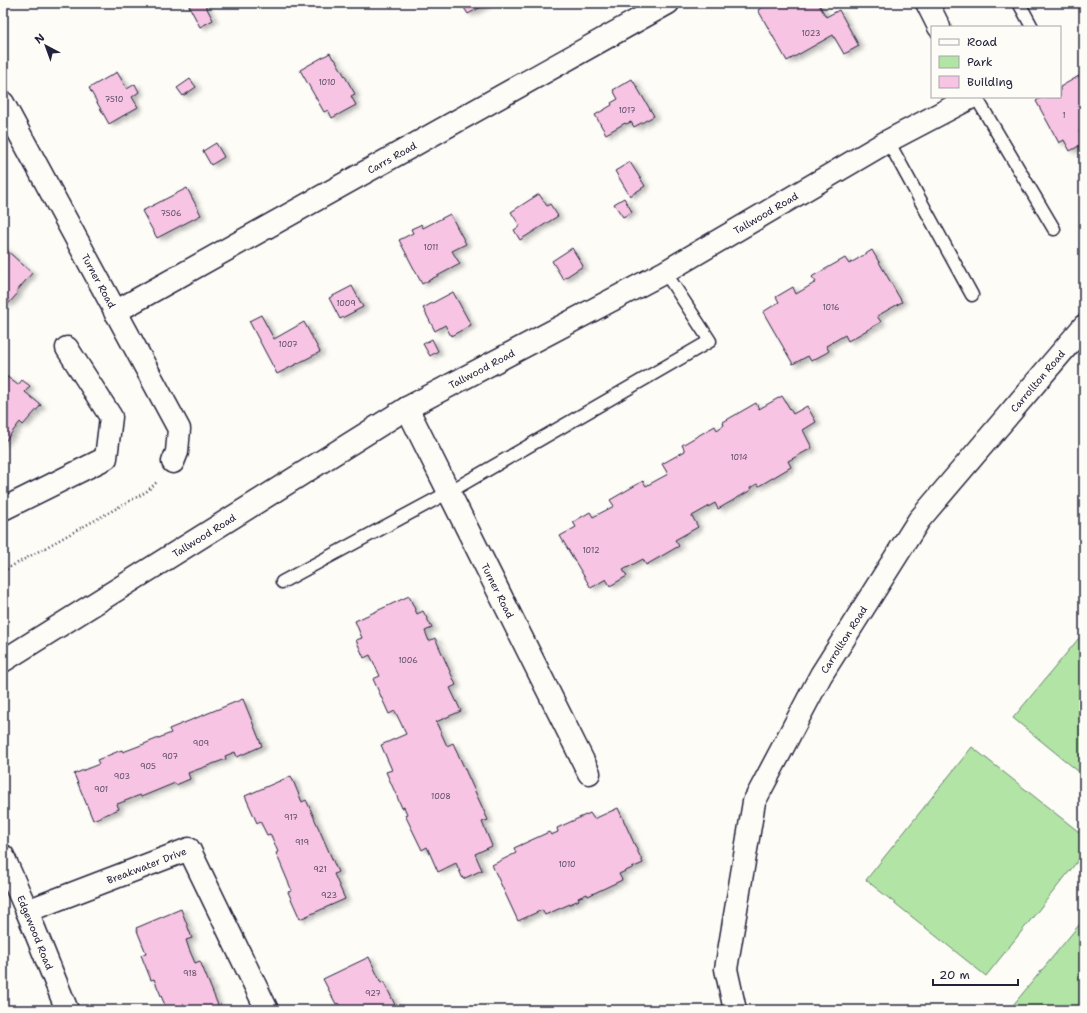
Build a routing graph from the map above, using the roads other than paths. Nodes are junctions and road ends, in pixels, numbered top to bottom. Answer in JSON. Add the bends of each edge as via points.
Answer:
{"nodes":[{"id":1,"x":668,"y":3,"type":"edge"},
{"id":2,"x":927,"y":3,"type":"edge"},
{"id":3,"x":1019,"y":3,"type":"edge"},
{"id":4,"x":938,"y":26,"type":"edge"},
{"id":5,"x":1031,"y":26,"type":"edge"},
{"id":6,"x":970,"y":98,"type":"edge"},
{"id":7,"x":977,"y":98,"type":"edge"},
{"id":8,"x":3,"y":103,"type":"edge"},
{"id":9,"x":888,"y":141,"type":"junction"},
{"id":10,"x":1054,"y":229,"type":"dead end"},
{"id":11,"x":665,"y":272,"type":"junction"},
{"id":12,"x":972,"y":295,"type":"dead end"},
{"id":13,"x":115,"y":312,"type":"junction"},
{"id":14,"x":1084,"y":326,"type":"edge"},
{"id":15,"x":67,"y":348,"type":"dead end"},
{"id":16,"x":407,"y":408,"type":"junction"},
{"id":17,"x":167,"y":470,"type":"road end"},
{"id":18,"x":449,"y":492,"type":"junction"},
{"id":19,"x":3,"y":508,"type":"edge"},
{"id":20,"x":282,"y":582,"type":"dead end"},
{"id":21,"x":3,"y":661,"type":"edge"},
{"id":22,"x":589,"y":773,"type":"dead end"},
{"id":23,"x":3,"y":856,"type":"edge"},
{"id":24,"x":28,"y":911,"type":"junction"},
{"id":25,"x":66,"y":1010,"type":"edge"},
{"id":26,"x":267,"y":1010,"type":"edge"},
{"id":27,"x":735,"y":1010,"type":"edge"}],
"edges":[{"from":1,"to":13,"type":"street","name":"Carrs Road"},
{"from":2,"to":4,"type":"street"},
{"from":3,"to":5,"type":"lane"},
{"from":6,"to":9,"type":"street","name":"Tallwood Road"},
{"from":7,"to":10,"type":"lane"},
{"from":8,"to":13,"type":"street","name":"Turner Road"},
{"from":9,"to":11,"type":"street","name":"Tallwood Road"},
{"from":9,"to":12,"type":"lane"},
{"from":11,"to":16,"type":"street","name":"Tallwood Road"},
{"from":11,"to":18,"type":"lane","via":[[710,341]]},
{"from":13,"to":17,"type":"street","name":"Turner Road","via":[[179,429],[177,452]]},
{"from":14,"to":27,"type":"street","name":"Carrollton Road","via":[[919,520],[821,676],[754,802],[726,969]]},
{"from":15,"to":19,"type":"street","via":[[111,417],[106,458]]},
{"from":16,"to":18,"type":"street","name":"Turner Road"},
{"from":16,"to":21,"type":"street","name":"Tallwood Road"},
{"from":18,"to":20,"type":"lane"},
{"from":18,"to":22,"type":"street","name":"Turner Road"},
{"from":23,"to":24,"type":"street","name":"Edgewood Road"},
{"from":24,"to":25,"type":"street","name":"Edgewood Road"},
{"from":24,"to":26,"type":"street","name":"Breakwater Drive","via":[[189,849]]}]}
